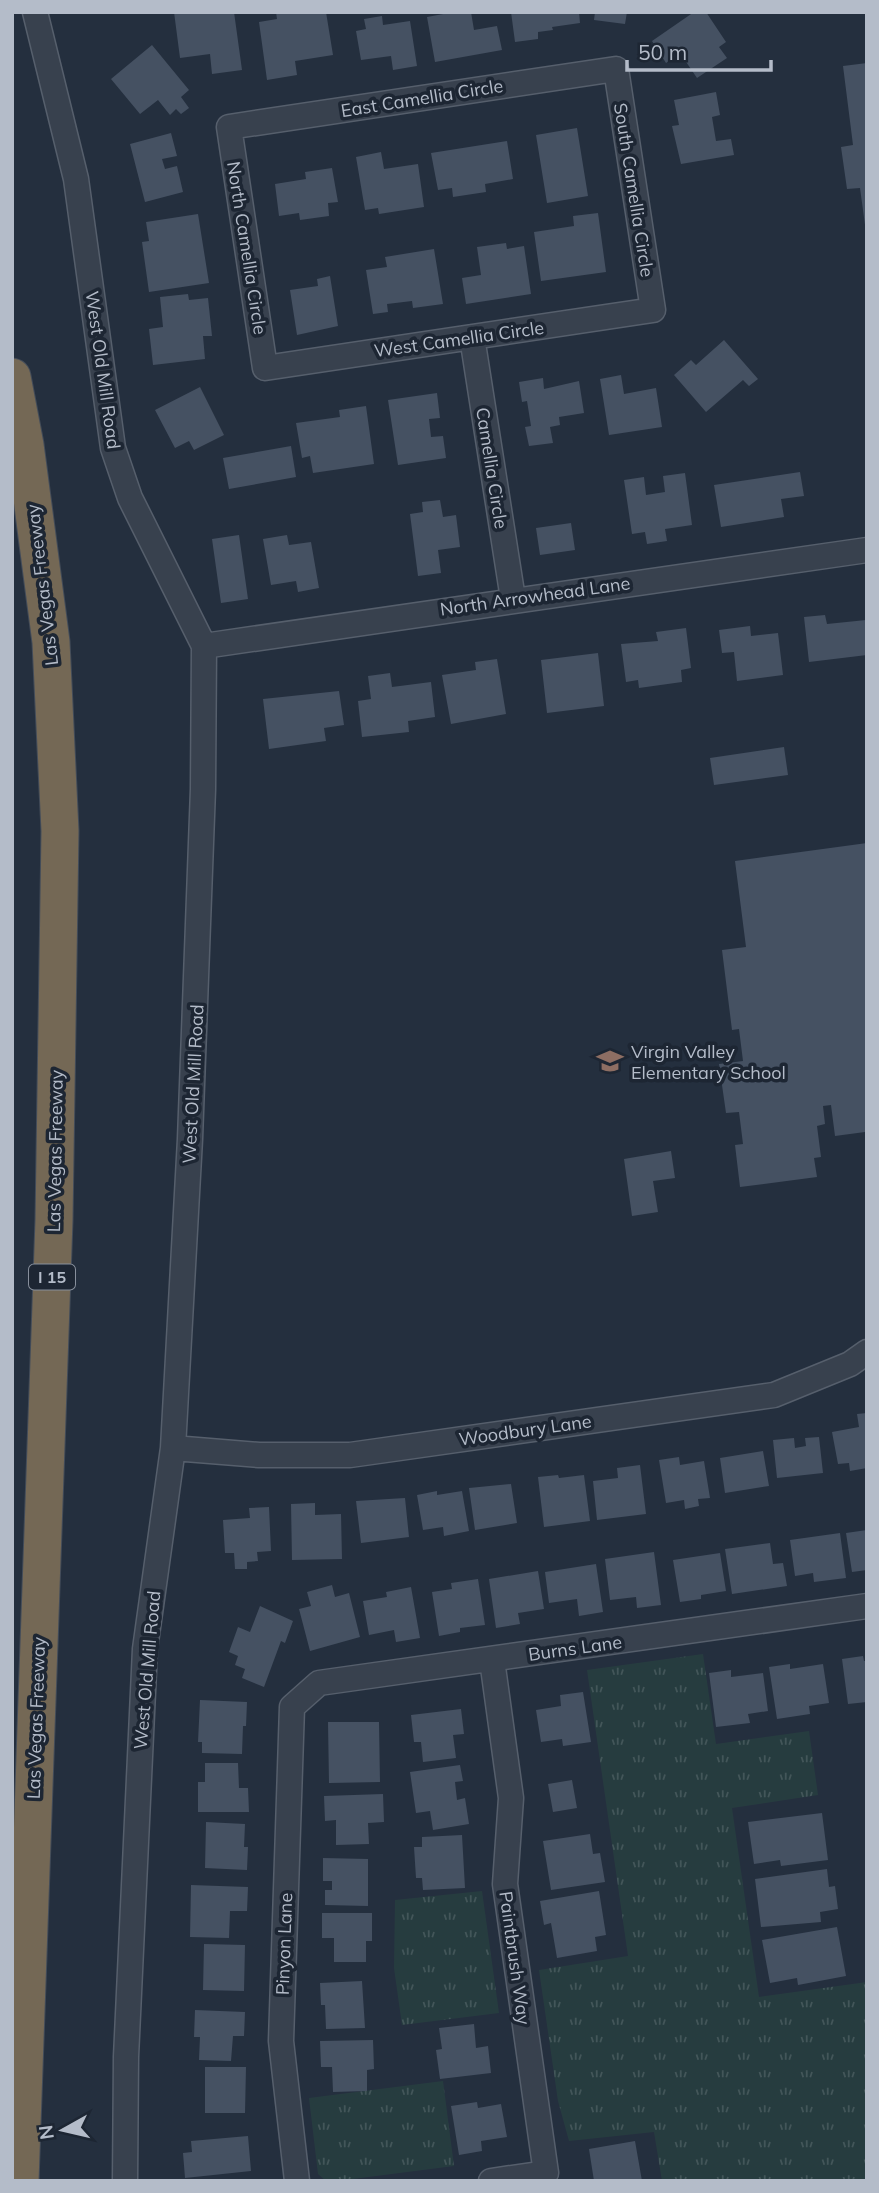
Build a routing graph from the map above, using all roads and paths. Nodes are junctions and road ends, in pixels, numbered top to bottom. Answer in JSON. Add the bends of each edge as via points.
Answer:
{"nodes":[{"id":1,"x":34,"y":12,"type":"edge"},
{"id":2,"x":616,"y":69,"type":"joint"},
{"id":3,"x":229,"y":127,"type":"joint"},
{"id":4,"x":653,"y":310,"type":"joint"},
{"id":5,"x":472,"y":337,"type":"junction"},
{"id":6,"x":265,"y":368,"type":"joint"},
{"id":7,"x":12,"y":377,"type":"edge"},
{"id":8,"x":867,"y":550,"type":"edge"},
{"id":9,"x":513,"y":599,"type":"junction"},
{"id":10,"x":204,"y":646,"type":"junction"},
{"id":11,"x":867,"y":1352,"type":"edge"},
{"id":12,"x":173,"y":1448,"type":"junction"},
{"id":13,"x":867,"y":1606,"type":"edge"},
{"id":14,"x":492,"y":1660,"type":"junction"},
{"id":15,"x":292,"y":1707,"type":"joint"},
{"id":16,"x":20,"y":2181,"type":"edge"},
{"id":17,"x":125,"y":2181,"type":"edge"},
{"id":18,"x":297,"y":2181,"type":"edge"},
{"id":19,"x":491,"y":2181,"type":"edge"}],
"edges":[{"from":1,"to":10,"type":"street","name":"West Old Mill Road","via":[[76,179],[113,448],[130,498]]},
{"from":2,"to":3,"type":"street","name":"East Camellia Circle"},
{"from":2,"to":4,"type":"street","name":"South Camellia Circle"},
{"from":3,"to":6,"type":"street","name":"North Camellia Circle"},
{"from":4,"to":5,"type":"street","name":"West Camellia Circle"},
{"from":5,"to":6,"type":"street","name":"West Camellia Circle"},
{"from":5,"to":9,"type":"street","name":"Camellia Circle"},
{"from":7,"to":16,"type":"highway","name":"Las Vegas Freeway","number":"I 15","via":[[51,642],[61,831],[54,1220]]},
{"from":8,"to":9,"type":"street","name":"North Arrowhead Lane"},
{"from":9,"to":10,"type":"street","name":"North Arrowhead Lane"},
{"from":10,"to":12,"type":"street","name":"West Old Mill Road","via":[[198,968]]},
{"from":11,"to":12,"type":"street","name":"Woodbury Lane","via":[[850,1364],[774,1395],[350,1455],[259,1455]]},
{"from":12,"to":17,"type":"street","name":"West Old Mill Road","via":[[145,1649],[126,2057]]},
{"from":13,"to":14,"type":"street","name":"Burns Lane"},
{"from":14,"to":15,"type":"street","name":"Burns Lane","via":[[319,1683]]},
{"from":14,"to":19,"type":"street","name":"Paintbrush Way","via":[[511,1798],[505,1884],[545,2173]]},
{"from":15,"to":18,"type":"street","name":"Pinyon Lane","via":[[281,2041]]}]}
